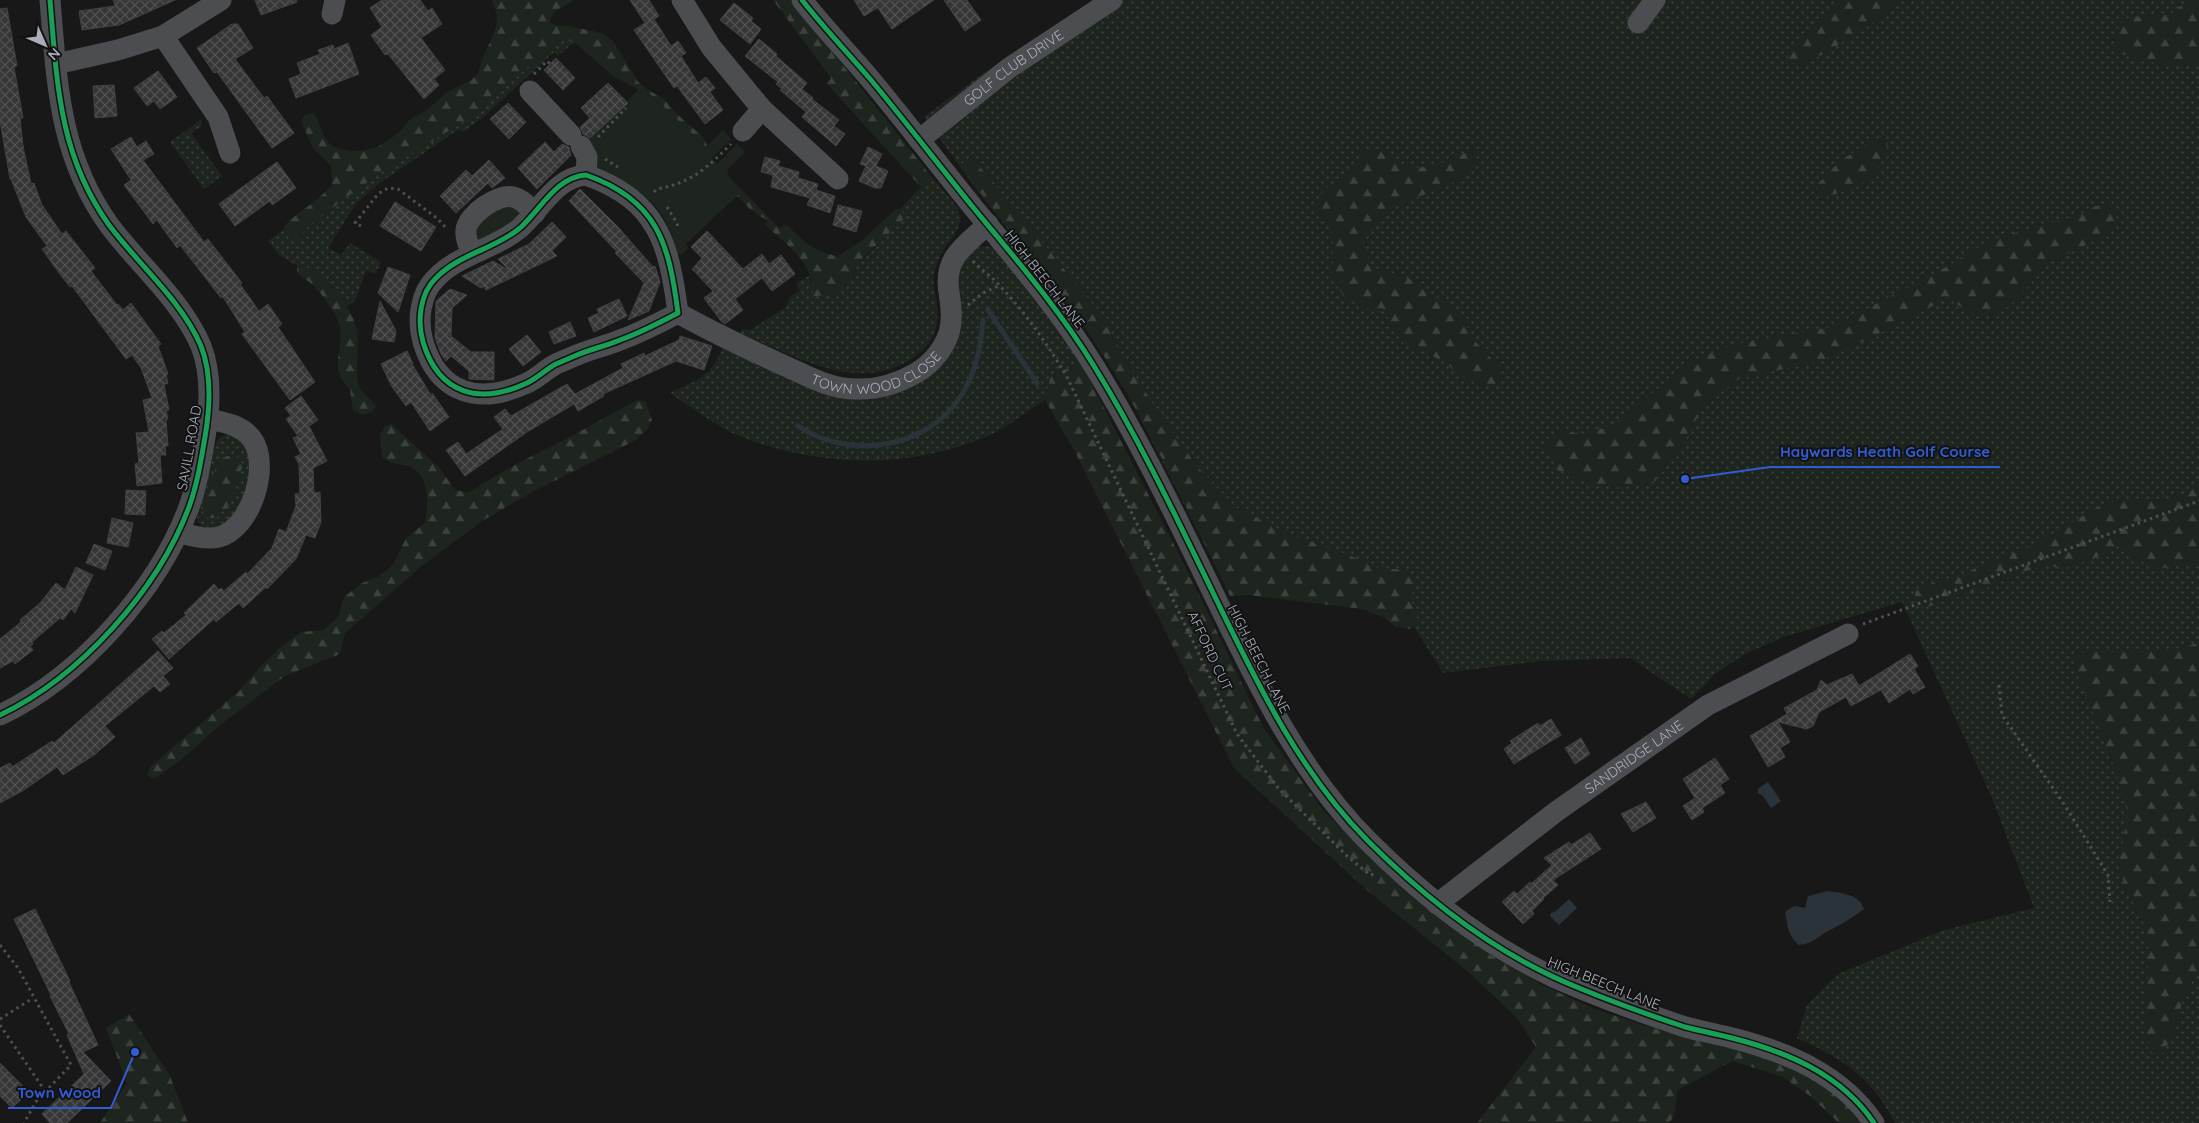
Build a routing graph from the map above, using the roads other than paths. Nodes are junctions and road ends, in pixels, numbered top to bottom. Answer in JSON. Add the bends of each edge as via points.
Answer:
{"nodes":[{"id":1,"x":50,"y":0,"type":"edge"},
{"id":2,"x":221,"y":0,"type":"edge"},
{"id":3,"x":682,"y":0,"type":"edge"},
{"id":4,"x":802,"y":0,"type":"edge"},
{"id":5,"x":1112,"y":0,"type":"edge"},
{"id":6,"x":1655,"y":0,"type":"edge"},
{"id":7,"x":1638,"y":22,"type":"dead end"},
{"id":8,"x":164,"y":36,"type":"junction"},
{"id":9,"x":56,"y":64,"type":"junction"},
{"id":10,"x":530,"y":91,"type":"dead end"},
{"id":11,"x":762,"y":109,"type":"junction"},
{"id":12,"x":738,"y":136,"type":"road end"},
{"id":13,"x":919,"y":140,"type":"junction"},
{"id":14,"x":230,"y":153,"type":"dead end"},
{"id":15,"x":586,"y":175,"type":"junction"},
{"id":16,"x":838,"y":179,"type":"dead end"},
{"id":17,"x":535,"y":213,"type":"junction"},
{"id":18,"x":988,"y":224,"type":"junction"},
{"id":19,"x":472,"y":253,"type":"junction"},
{"id":20,"x":678,"y":313,"type":"junction"},
{"id":21,"x":208,"y":419,"type":"junction"},
{"id":22,"x":178,"y":532,"type":"junction"},
{"id":23,"x":1848,"y":634,"type":"road end"},
{"id":24,"x":0,"y":715,"type":"edge"},
{"id":25,"x":1437,"y":904,"type":"junction"},
{"id":26,"x":1874,"y":1123,"type":"edge"}],
"edges":[{"from":1,"to":9,"type":"street","name":"SAVILL ROAD"},
{"from":2,"to":8,"type":"street"},
{"from":3,"to":11,"type":"street","via":[[711,47]]},
{"from":4,"to":13,"type":"street","name":"HIGH BEECH LANE"},
{"from":5,"to":13,"type":"street","name":"GOLF CLUB DRIVE","via":[[1008,68]]},
{"from":6,"to":7,"type":"street"},
{"from":8,"to":9,"type":"street"},
{"from":8,"to":14,"type":"street","via":[[218,117]]},
{"from":9,"to":21,"type":"street","name":"SAVILL ROAD","via":[[68,142],[91,196],[109,224],[166,292],[200,345],[207,367]]},
{"from":10,"to":15,"type":"street","via":[[583,141],[588,157]]},
{"from":11,"to":12,"type":"street"},
{"from":11,"to":16,"type":"street"},
{"from":13,"to":18,"type":"street","name":"HIGH BEECH LANE"},
{"from":15,"to":17,"type":"street","via":[[565,181]]},
{"from":15,"to":20,"type":"street","via":[[625,194],[654,224],[673,273]]},
{"from":17,"to":19,"type":"street","via":[[519,229]]},
{"from":17,"to":19,"type":"street","via":[[515,197],[490,202],[469,222],[466,230]]},
{"from":18,"to":20,"type":"street","name":"TOWN WOOD CLOSE","via":[[952,258],[948,286],[952,318],[944,345],[923,368],[891,385],[854,390],[817,381]]},
{"from":18,"to":25,"type":"street","name":"HIGH BEECH LANE","via":[[1057,311],[1096,369],[1138,443],[1278,722],[1335,804],[1365,838]]},
{"from":19,"to":20,"type":"street","via":[[434,279],[423,295],[421,318],[422,339],[428,359],[447,381],[464,393],[504,392],[528,382],[556,364],[621,340]]},
{"from":21,"to":22,"type":"street","name":"SAVILL ROAD","via":[[198,478]]},
{"from":21,"to":22,"type":"street","name":"SAVILL ROAD","via":[[228,423],[252,439],[258,451],[257,485],[243,520],[232,531],[220,537],[207,538]]},
{"from":22,"to":24,"type":"street","name":"SAVILL ROAD","via":[[147,583],[102,639],[60,679]]},
{"from":23,"to":25,"type":"street","name":"SANDRIDGE LANE","via":[[1708,705],[1550,816]]},
{"from":25,"to":26,"type":"street","name":"HIGH BEECH LANE","via":[[1483,938],[1576,987],[1688,1028],[1766,1047],[1801,1061],[1850,1094]]}]}
